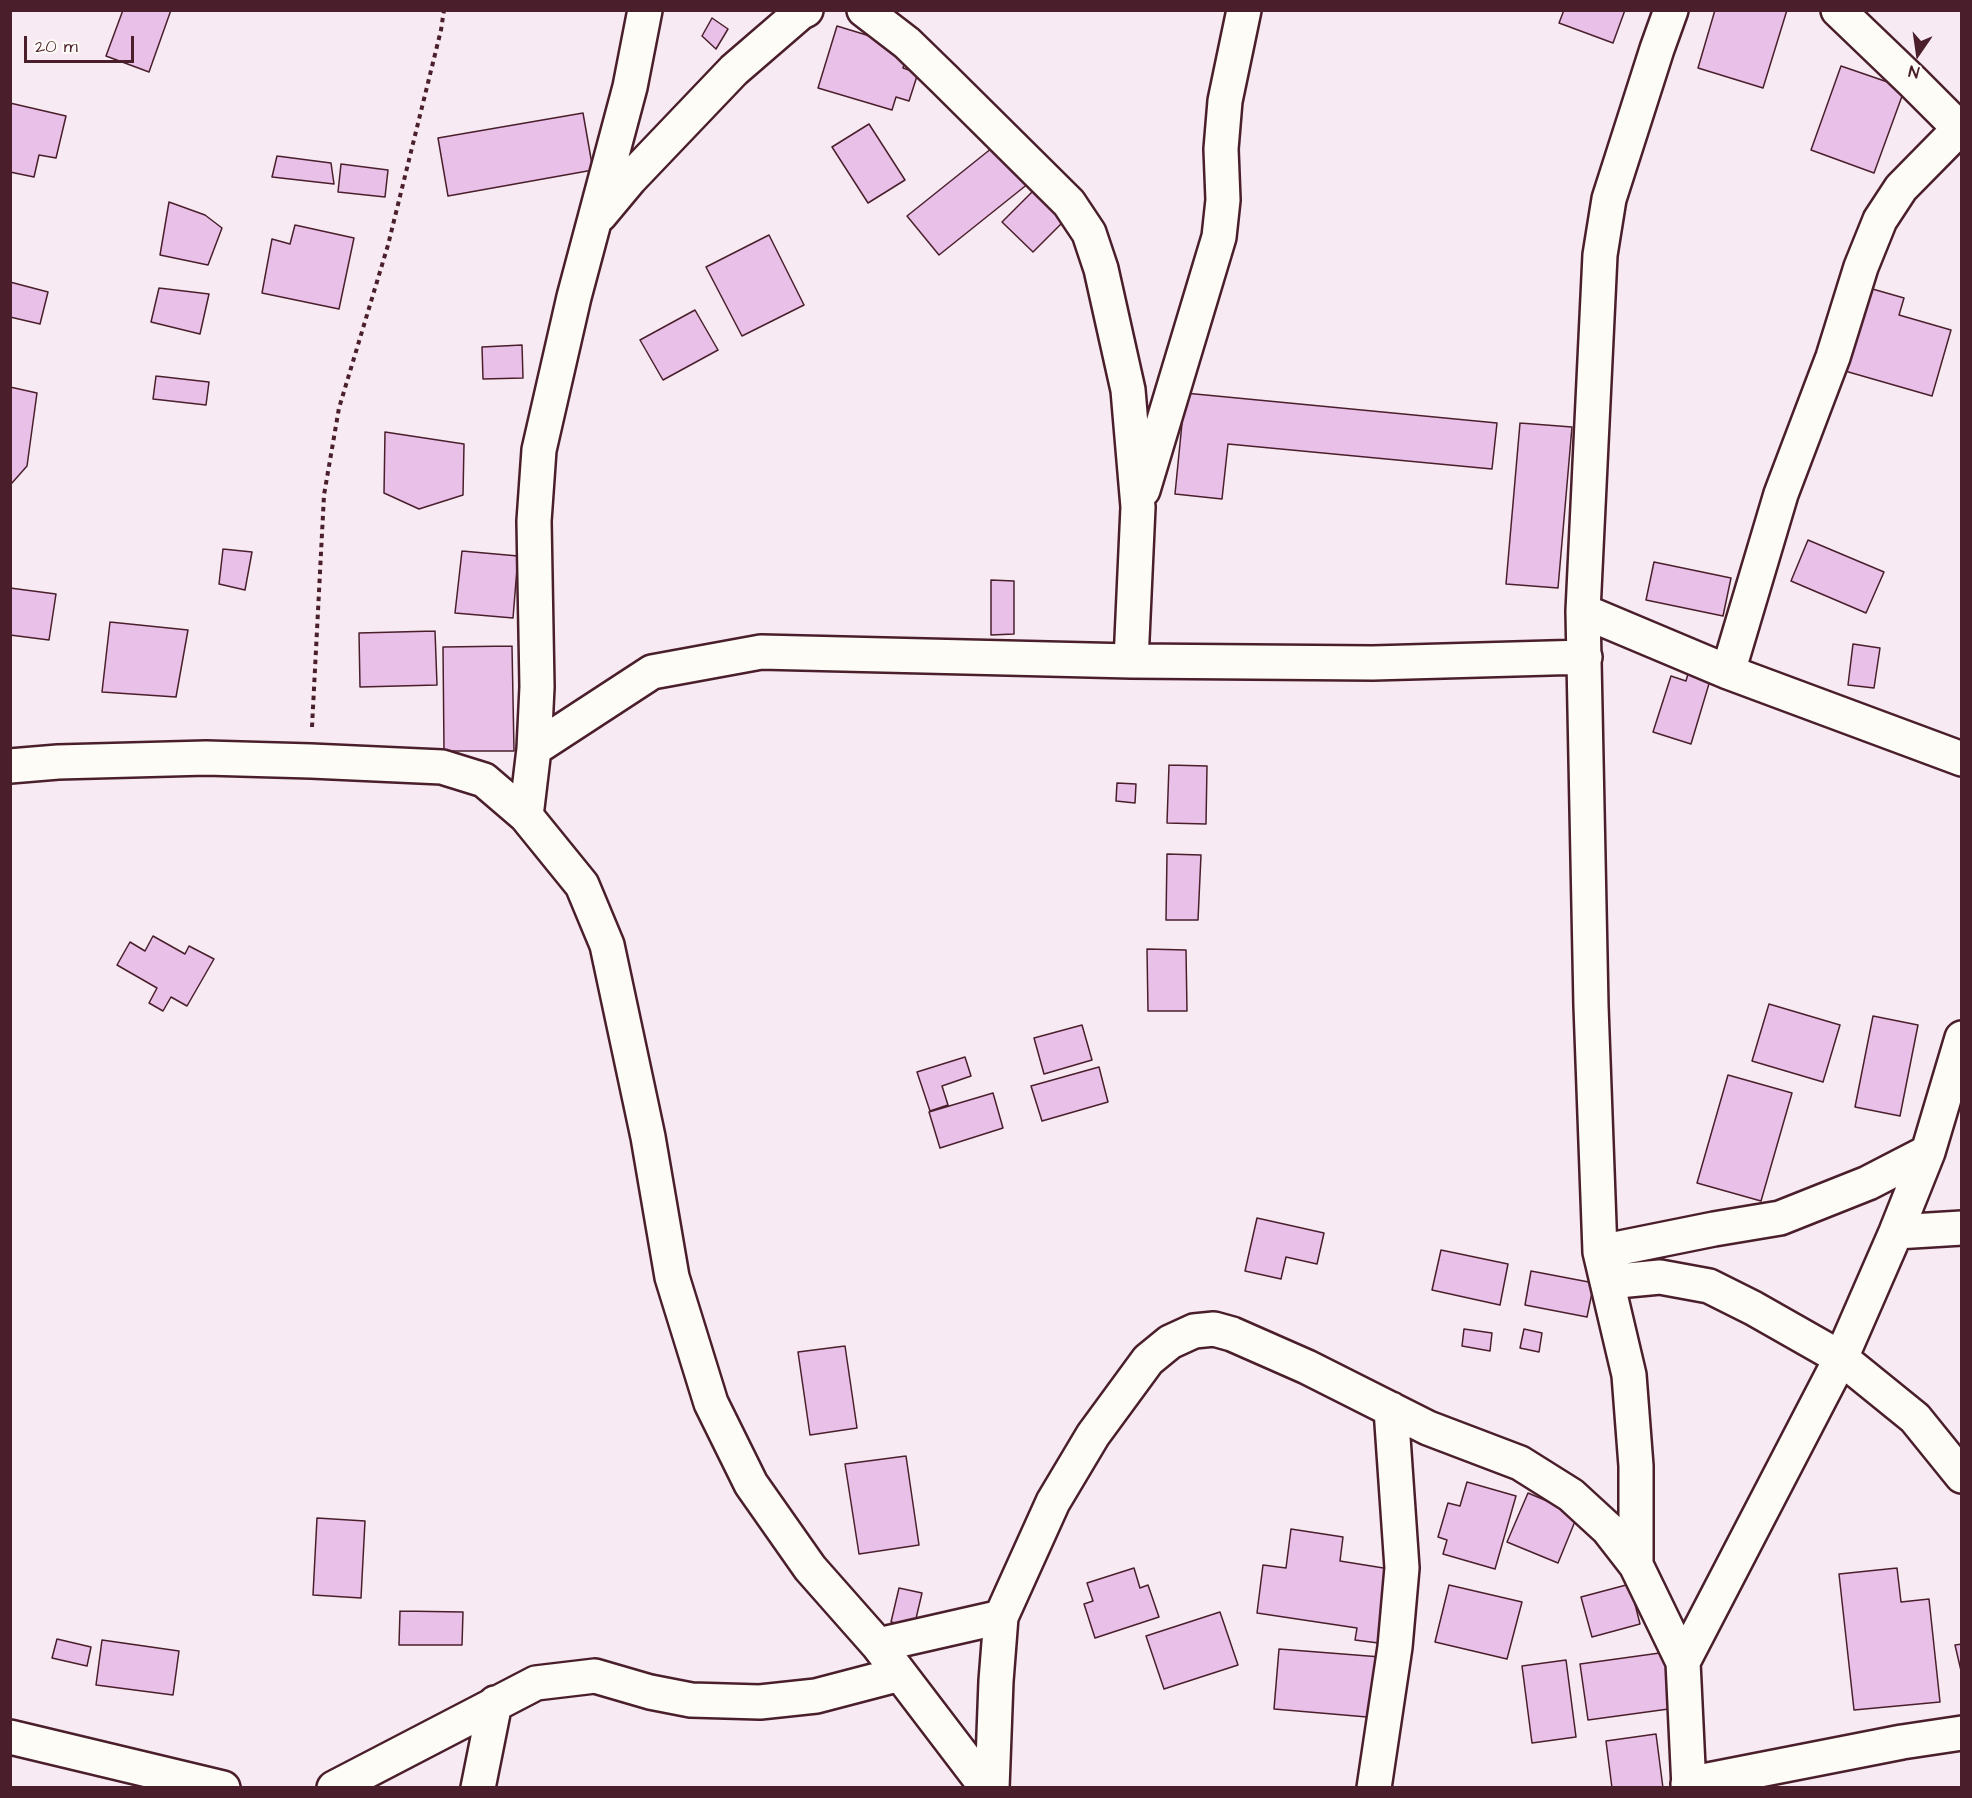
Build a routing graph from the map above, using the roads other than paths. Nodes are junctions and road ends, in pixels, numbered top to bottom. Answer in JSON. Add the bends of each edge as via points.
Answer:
{"nodes":[{"id":1,"x":645,"y":10,"type":"edge"},
{"id":2,"x":806,"y":10,"type":"edge"},
{"id":3,"x":864,"y":10,"type":"edge"},
{"id":4,"x":1244,"y":10,"type":"edge"},
{"id":5,"x":1671,"y":10,"type":"edge"},
{"id":6,"x":1838,"y":10,"type":"edge"},
{"id":7,"x":1960,"y":130,"type":"edge"},
{"id":8,"x":593,"y":224,"type":"junction"},
{"id":9,"x":1138,"y":507,"type":"junction"},
{"id":10,"x":1583,"y":611,"type":"junction"},
{"id":11,"x":1586,"y":657,"type":"junction"},
{"id":12,"x":1131,"y":661,"type":"junction"},
{"id":13,"x":1728,"y":672,"type":"junction"},
{"id":14,"x":534,"y":749,"type":"junction"},
{"id":15,"x":1962,"y":759,"type":"edge"},
{"id":16,"x":10,"y":766,"type":"edge"},
{"id":17,"x":526,"y":816,"type":"junction"},
{"id":18,"x":1962,"y":1038,"type":"edge"},
{"id":19,"x":1928,"y":1152,"type":"junction"},
{"id":20,"x":1962,"y":1228,"type":"edge"},
{"id":21,"x":1896,"y":1232,"type":"junction"},
{"id":22,"x":1604,"y":1267,"type":"junction"},
{"id":23,"x":1840,"y":1358,"type":"junction"},
{"id":24,"x":1391,"y":1409,"type":"junction"},
{"id":25,"x":1962,"y":1476,"type":"edge"},
{"id":26,"x":1636,"y":1565,"type":"junction"},
{"id":27,"x":1001,"y":1617,"type":"junction"},
{"id":28,"x":878,"y":1645,"type":"junction"},
{"id":29,"x":1683,"y":1662,"type":"junction"},
{"id":30,"x":900,"y":1674,"type":"junction"},
{"id":31,"x":495,"y":1703,"type":"junction"},
{"id":32,"x":1962,"y":1733,"type":"edge"},
{"id":33,"x":10,"y":1737,"type":"edge"},
{"id":34,"x":1689,"y":1786,"type":"edge"},
{"id":35,"x":223,"y":1788,"type":"edge"},
{"id":36,"x":334,"y":1788,"type":"edge"},
{"id":37,"x":478,"y":1788,"type":"edge"},
{"id":38,"x":987,"y":1788,"type":"edge"},
{"id":39,"x":992,"y":1788,"type":"edge"},
{"id":40,"x":1374,"y":1788,"type":"edge"}],
"edges":[{"from":1,"to":8,"type":"street","via":[[630,87]]},
{"from":2,"to":8,"type":"street","via":[[734,70],[630,179]]},
{"from":3,"to":9,"type":"street","via":[[907,43],[953,87],[1069,203],[1089,233],[1128,390]]},
{"from":4,"to":9,"type":"street","via":[[1225,101],[1219,237]]},
{"from":5,"to":10,"type":"street","via":[[1609,199],[1602,244]]},
{"from":6,"to":7,"type":"street"},
{"from":7,"to":13,"type":"street","via":[[1901,188],[1880,220],[1781,494]]},
{"from":8,"to":14,"type":"street","via":[[539,450],[534,521]]},
{"from":9,"to":12,"type":"street"},
{"from":10,"to":11,"type":"street"},
{"from":10,"to":13,"type":"street"},
{"from":11,"to":12,"type":"street","via":[[1373,663]]},
{"from":11,"to":22,"type":"street","via":[[1591,995]]},
{"from":12,"to":14,"type":"street","via":[[761,652],[652,672]]},
{"from":13,"to":15,"type":"street"},
{"from":14,"to":17,"type":"street"},
{"from":16,"to":17,"type":"street","via":[[206,758],[442,767],[484,780]]},
{"from":17,"to":28,"type":"street","via":[[582,885],[607,945],[648,1137],[672,1277],[711,1403],[751,1484],[810,1568]]},
{"from":18,"to":19,"type":"street"},
{"from":19,"to":21,"type":"street"},
{"from":19,"to":22,"type":"street","via":[[1868,1183],[1780,1218],[1714,1229]]},
{"from":20,"to":21,"type":"street"},
{"from":21,"to":23,"type":"street"},
{"from":22,"to":23,"type":"street","via":[[1709,1286]]},
{"from":22,"to":26,"type":"street","via":[[1629,1375],[1636,1466]]},
{"from":23,"to":25,"type":"street","via":[[1915,1418]]},
{"from":23,"to":29,"type":"street"},
{"from":24,"to":26,"type":"street","via":[[1428,1428],[1520,1463],[1571,1495],[1608,1529]]},
{"from":24,"to":27,"type":"street","via":[[1307,1366],[1232,1334],[1214,1329],[1194,1331],[1170,1342],[1148,1360],[1093,1435],[1053,1502]]},
{"from":24,"to":40,"type":"street","via":[[1402,1568],[1395,1647]]},
{"from":26,"to":29,"type":"street"},
{"from":27,"to":28,"type":"street"},
{"from":27,"to":39,"type":"street"},
{"from":28,"to":30,"type":"street"},
{"from":29,"to":34,"type":"street"},
{"from":30,"to":31,"type":"street","via":[[816,1696],[760,1702],[691,1700],[595,1676],[536,1683]]},
{"from":30,"to":38,"type":"street"},
{"from":31,"to":36,"type":"street"},
{"from":31,"to":37,"type":"street"},
{"from":32,"to":34,"type":"street"},
{"from":33,"to":35,"type":"street"}]}
